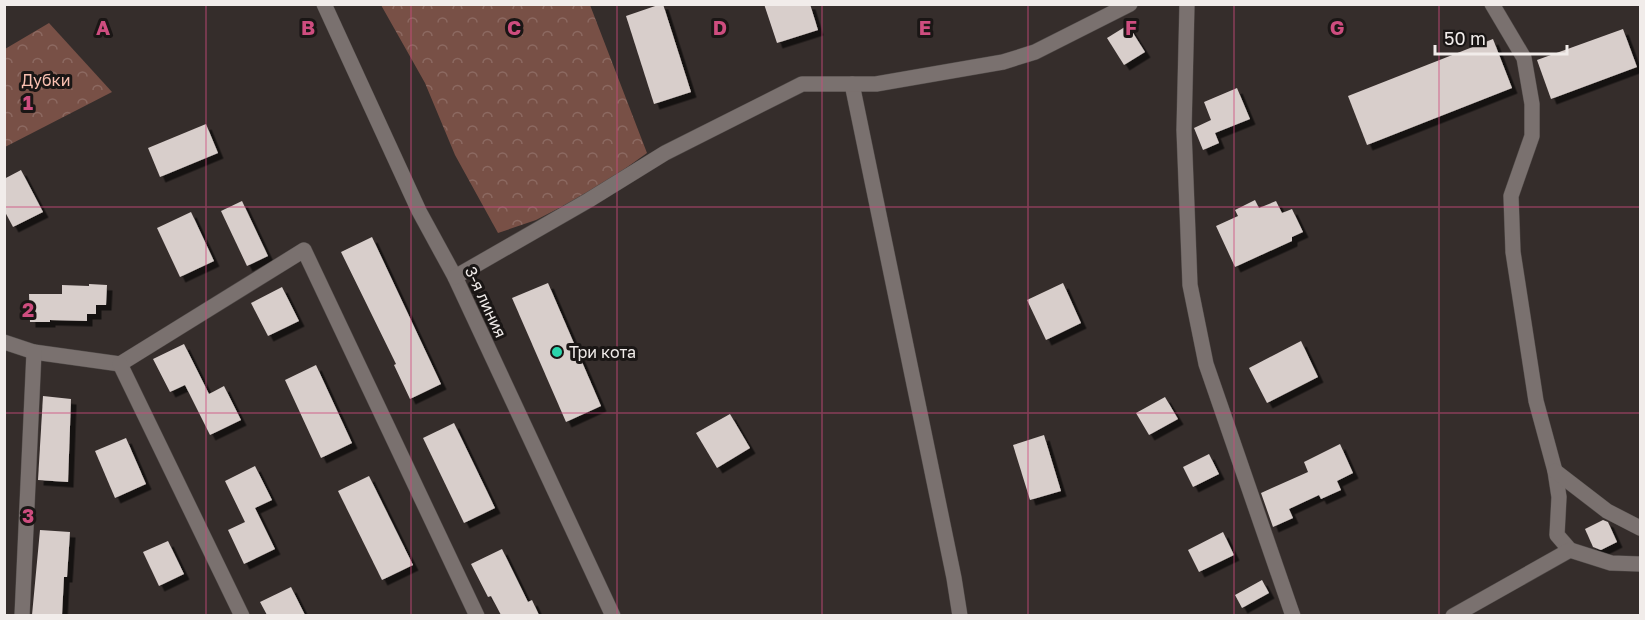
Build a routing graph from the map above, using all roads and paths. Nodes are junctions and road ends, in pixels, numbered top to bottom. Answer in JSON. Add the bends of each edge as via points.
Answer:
{"nodes":[{"id":1,"x":324,"y":4,"type":"edge"},
{"id":2,"x":1130,"y":4,"type":"edge"},
{"id":3,"x":1187,"y":4,"type":"edge"},
{"id":4,"x":1491,"y":4,"type":"edge"},
{"id":5,"x":852,"y":84,"type":"junction"},
{"id":6,"x":455,"y":277,"type":"junction"},
{"id":7,"x":4,"y":342,"type":"edge"},
{"id":8,"x":34,"y":352,"type":"junction"},
{"id":9,"x":120,"y":363,"type":"junction"},
{"id":10,"x":1555,"y":471,"type":"junction"},
{"id":11,"x":1641,"y":528,"type":"edge"},
{"id":12,"x":1570,"y":550,"type":"junction"},
{"id":13,"x":1641,"y":564,"type":"edge"},
{"id":14,"x":1460,"y":614,"type":"edge"},
{"id":15,"x":22,"y":615,"type":"edge"},
{"id":16,"x":242,"y":615,"type":"edge"},
{"id":17,"x":477,"y":615,"type":"edge"},
{"id":18,"x":613,"y":615,"type":"edge"},
{"id":19,"x":960,"y":615,"type":"edge"},
{"id":20,"x":1293,"y":615,"type":"edge"}],
"edges":[{"from":1,"to":6,"type":"street","name":"3-я линия","via":[[419,211]]},
{"from":2,"to":5,"type":"street","via":[[1035,52],[1003,62],[876,84]]},
{"from":3,"to":20,"type":"street","via":[[1184,130],[1190,285],[1206,364]]},
{"from":4,"to":10,"type":"street","via":[[1524,58],[1532,104],[1532,136],[1511,196],[1513,252],[1536,402]]},
{"from":5,"to":6,"type":"street","via":[[802,84],[665,153]]},
{"from":5,"to":19,"type":"street"},
{"from":6,"to":18,"type":"street","name":"3-я линия"},
{"from":7,"to":8,"type":"street"},
{"from":8,"to":9,"type":"street"},
{"from":8,"to":15,"type":"street"},
{"from":9,"to":16,"type":"street"},
{"from":9,"to":17,"type":"street","via":[[304,250]]},
{"from":10,"to":11,"type":"street","via":[[1607,511]]},
{"from":10,"to":12,"type":"street","via":[[1559,496],[1557,536]]},
{"from":12,"to":13,"type":"street","via":[[1611,563]]},
{"from":12,"to":14,"type":"street"}]}
